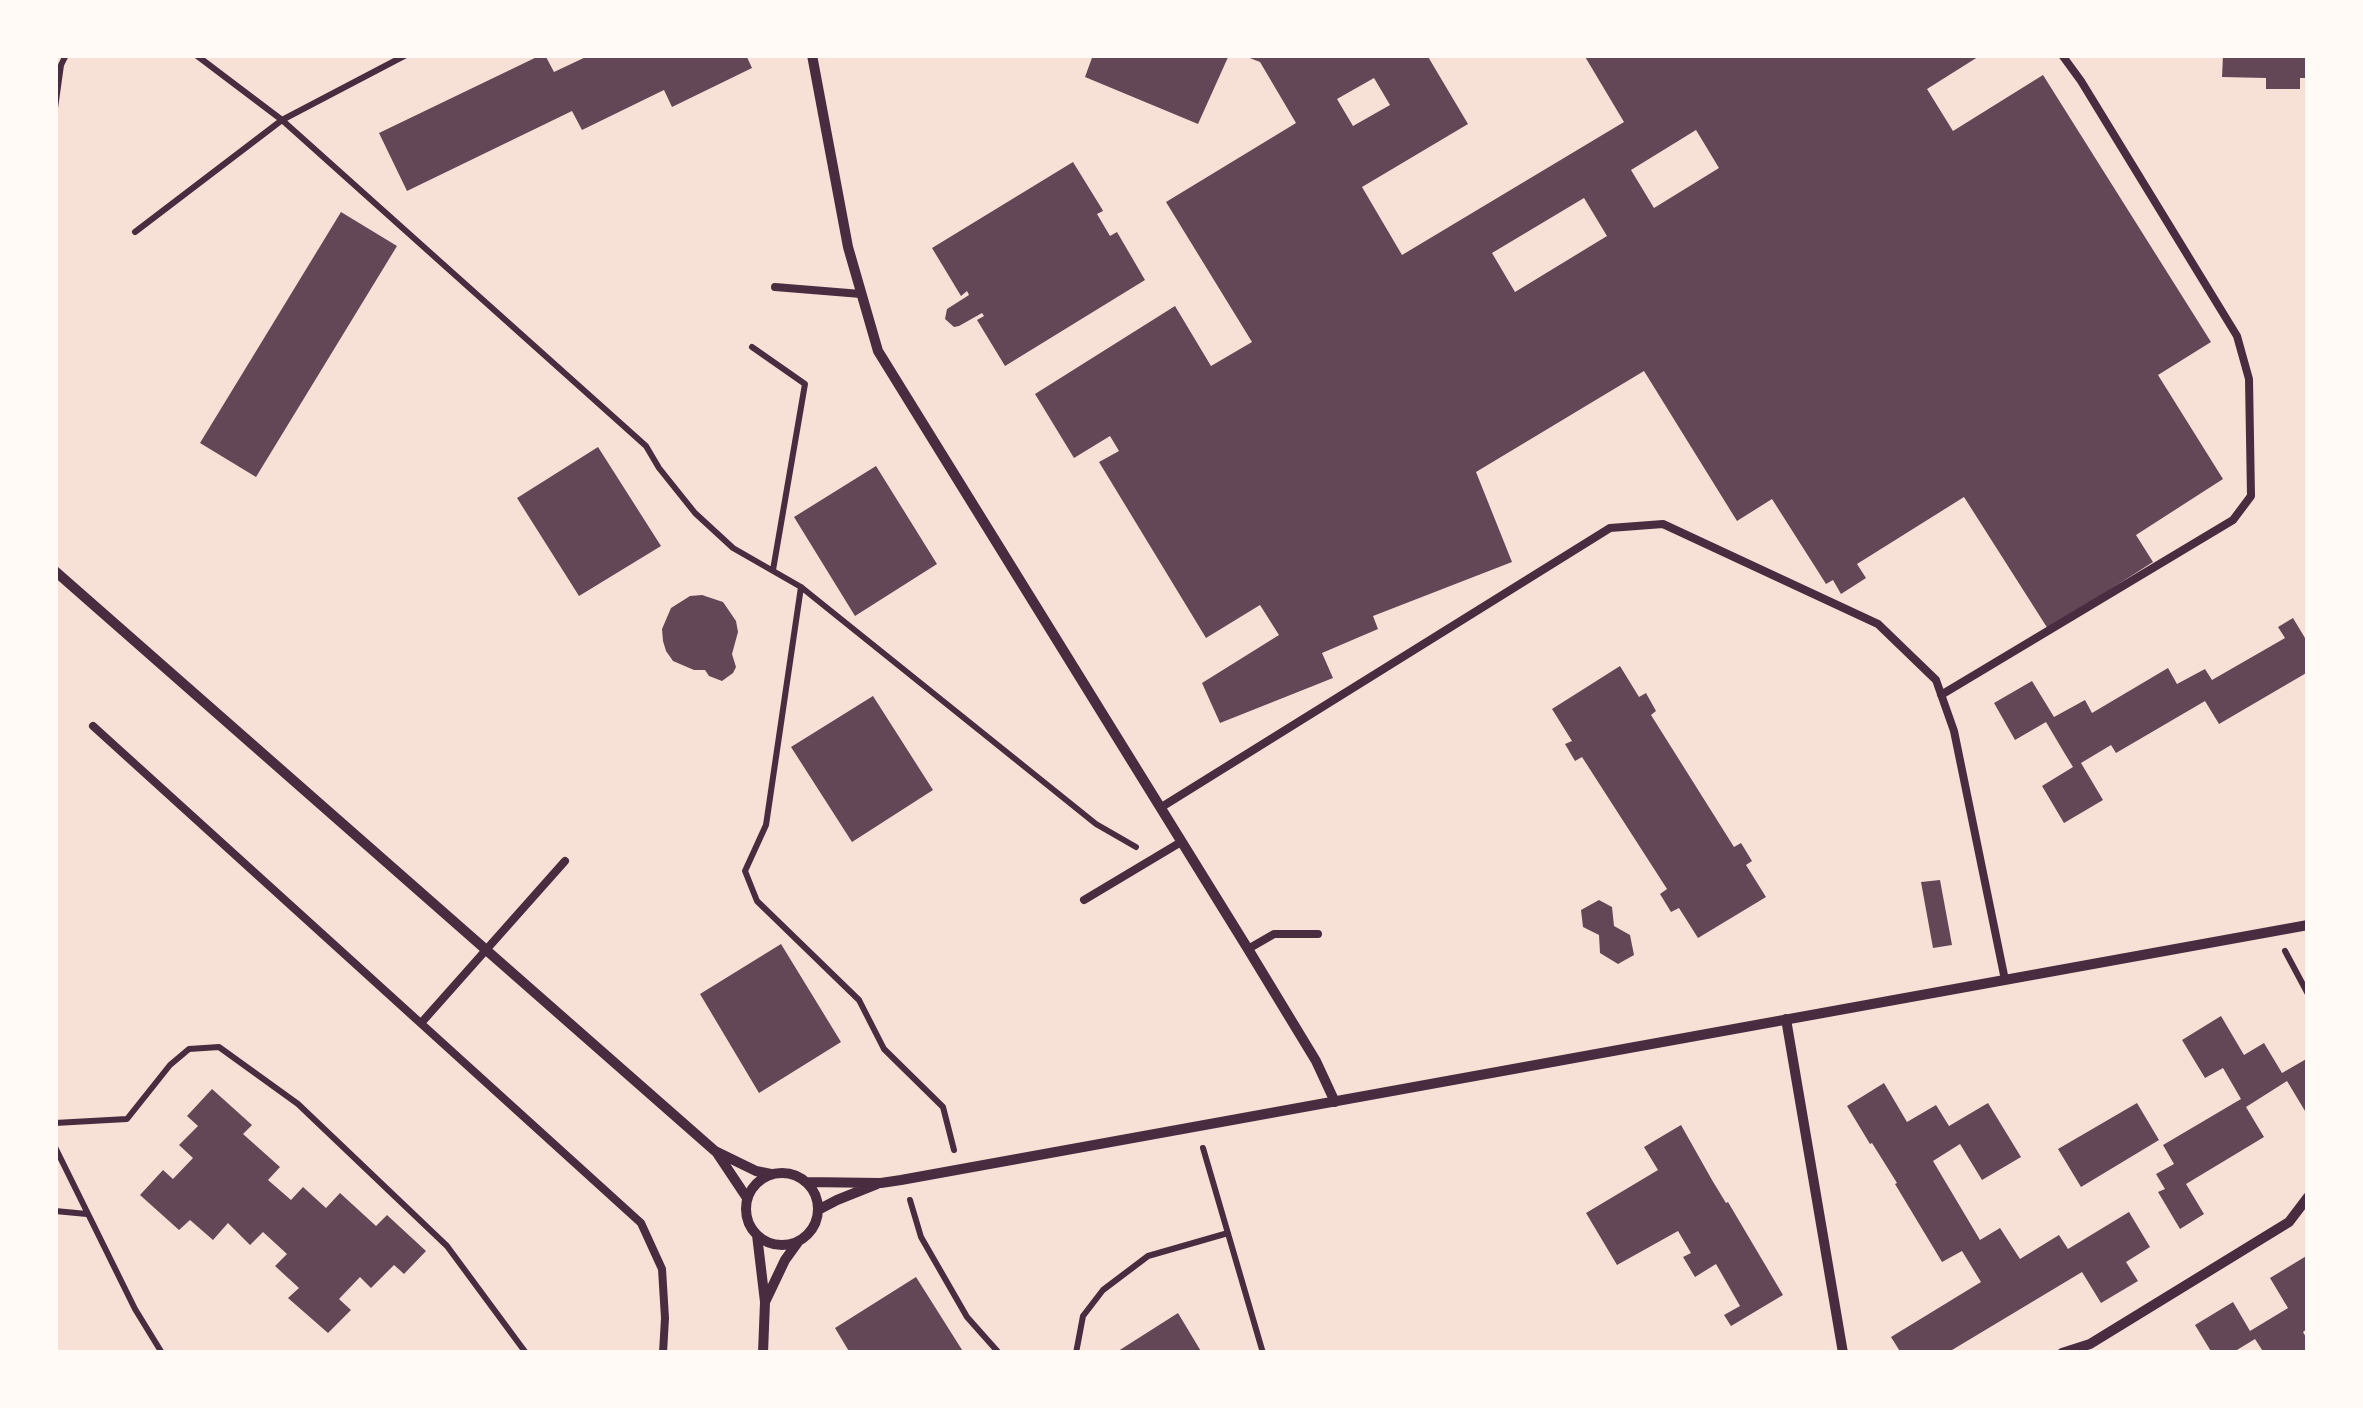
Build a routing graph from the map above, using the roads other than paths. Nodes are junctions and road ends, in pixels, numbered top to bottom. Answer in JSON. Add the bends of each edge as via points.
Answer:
{"nodes":[{"id":1,"x":812,"y":55,"type":"edge"},
{"id":2,"x":2062,"y":55,"type":"edge"},
{"id":3,"x":775,"y":287,"type":"dead end"},
{"id":4,"x":862,"y":294,"type":"junction"},
{"id":5,"x":55,"y":572,"type":"edge"},
{"id":6,"x":1941,"y":695,"type":"junction"},
{"id":7,"x":94,"y":726,"type":"dead end"},
{"id":8,"x":1160,"y":808,"type":"junction"},
{"id":9,"x":1180,"y":842,"type":"junction"},
{"id":10,"x":565,"y":861,"type":"dead end"},
{"id":11,"x":1084,"y":900,"type":"dead end"},
{"id":12,"x":2308,"y":925,"type":"edge"},
{"id":13,"x":1318,"y":934,"type":"dead end"},
{"id":14,"x":1248,"y":949,"type":"junction"},
{"id":15,"x":486,"y":950,"type":"junction"},
{"id":16,"x":2005,"y":980,"type":"junction"},
{"id":17,"x":1786,"y":1020,"type":"junction"},
{"id":18,"x":422,"y":1022,"type":"junction"},
{"id":19,"x":1335,"y":1102,"type":"junction"},
{"id":20,"x":715,"y":1151,"type":"junction"},
{"id":21,"x":771,"y":1174,"type":"junction"},
{"id":22,"x":806,"y":1182,"type":"junction"},
{"id":23,"x":882,"y":1182,"type":"junction"},
{"id":24,"x":2308,"y":1197,"type":"edge"},
{"id":25,"x":748,"y":1198,"type":"junction"},
{"id":26,"x":818,"y":1210,"type":"junction"},
{"id":27,"x":758,"y":1235,"type":"junction"},
{"id":28,"x":799,"y":1241,"type":"junction"},
{"id":29,"x":765,"y":1302,"type":"junction"},
{"id":30,"x":2093,"y":1348,"type":"edge"},
{"id":31,"x":662,"y":1353,"type":"edge"},
{"id":32,"x":763,"y":1353,"type":"edge"},
{"id":33,"x":1844,"y":1353,"type":"edge"},
{"id":34,"x":2062,"y":1353,"type":"edge"}],
"edges":[{"from":1,"to":4,"type":"street"},
{"from":2,"to":6,"type":"lane","via":[[2237,336],[2249,379],[2251,496],[2234,520]]},
{"from":3,"to":4,"type":"lane"},
{"from":4,"to":8,"type":"street","via":[[878,352]]},
{"from":5,"to":15,"type":"street"},
{"from":6,"to":8,"type":"lane","via":[[1936,680],[1878,624],[1663,524],[1610,528]]},
{"from":6,"to":16,"type":"lane"},
{"from":7,"to":18,"type":"lane"},
{"from":8,"to":9,"type":"street"},
{"from":9,"to":11,"type":"lane"},
{"from":9,"to":14,"type":"street"},
{"from":10,"to":15,"type":"lane"},
{"from":12,"to":16,"type":"street"},
{"from":13,"to":14,"type":"lane","via":[[1274,934]]},
{"from":14,"to":19,"type":"street"},
{"from":15,"to":18,"type":"lane"},
{"from":15,"to":20,"type":"street"},
{"from":16,"to":17,"type":"street"},
{"from":17,"to":19,"type":"street"},
{"from":17,"to":33,"type":"street"},
{"from":18,"to":31,"type":"lane","via":[[641,1222],[662,1269]]},
{"from":19,"to":23,"type":"street"},
{"from":20,"to":21,"type":"street"},
{"from":20,"to":25,"type":"street"},
{"from":21,"to":22,"type":"street"},
{"from":21,"to":25,"type":"street"},
{"from":22,"to":23,"type":"street"},
{"from":22,"to":26,"type":"street"},
{"from":23,"to":26,"type":"street"},
{"from":24,"to":30,"type":"street","via":[[2290,1222]]},
{"from":25,"to":27,"type":"street","via":[[747,1218]]},
{"from":26,"to":28,"type":"street"},
{"from":27,"to":28,"type":"street","via":[[770,1243]]},
{"from":27,"to":29,"type":"street"},
{"from":28,"to":29,"type":"street"},
{"from":29,"to":32,"type":"street"},
{"from":30,"to":34,"type":"street"}]}
